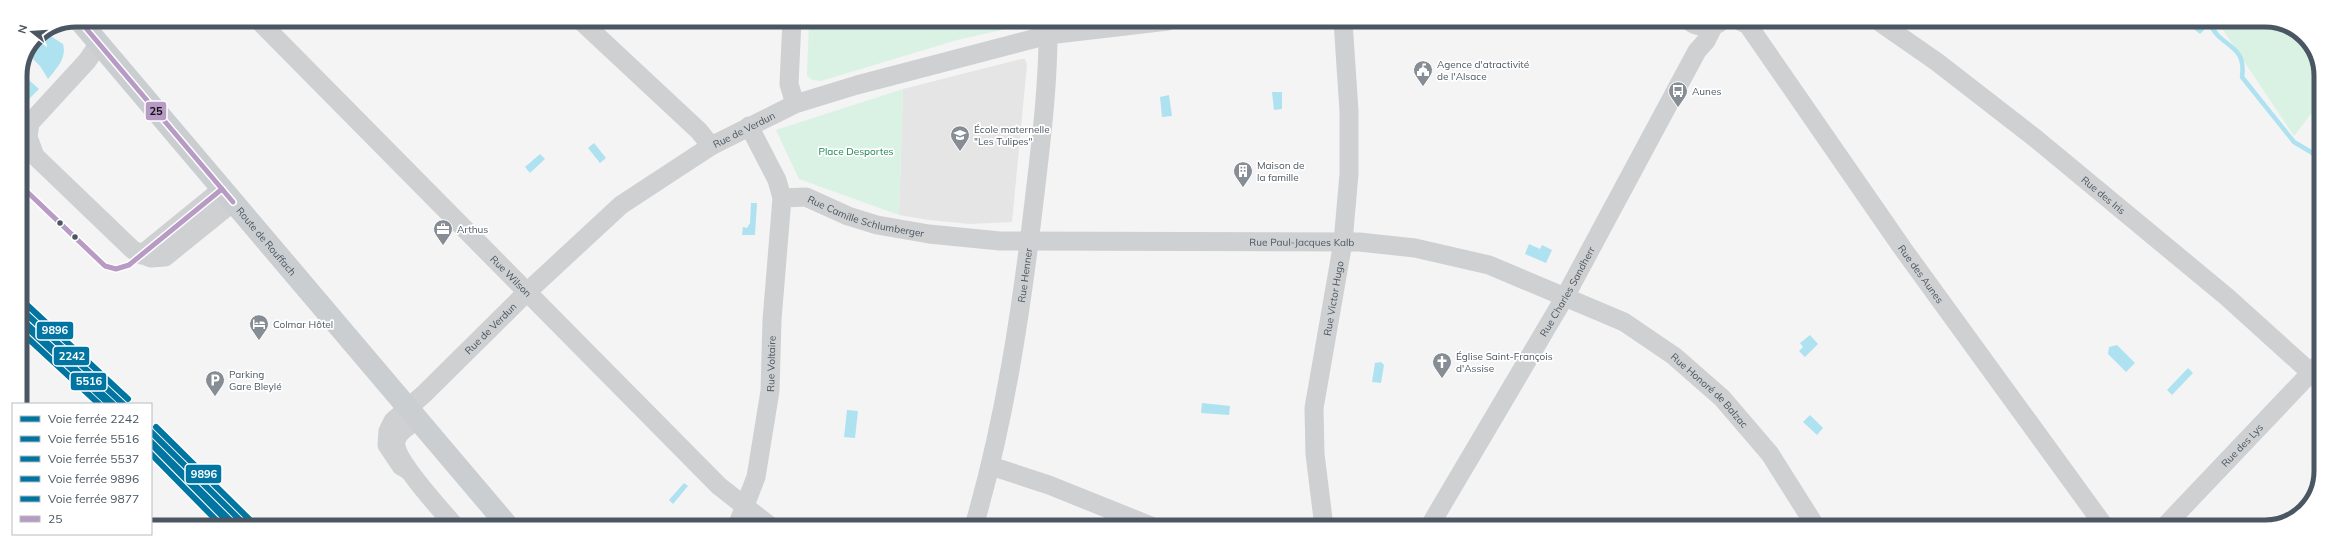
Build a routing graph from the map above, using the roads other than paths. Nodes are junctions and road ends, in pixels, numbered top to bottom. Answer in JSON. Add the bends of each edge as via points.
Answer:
{"nodes":[{"id":1,"x":84,"y":27,"type":"edge"},
{"id":2,"x":265,"y":27,"type":"edge"},
{"id":3,"x":588,"y":27,"type":"edge"},
{"id":4,"x":792,"y":27,"type":"edge"},
{"id":5,"x":1065,"y":27,"type":"edge"},
{"id":6,"x":1343,"y":27,"type":"edge"},
{"id":7,"x":1692,"y":27,"type":"edge"},
{"id":8,"x":1716,"y":27,"type":"edge"},
{"id":9,"x":1749,"y":27,"type":"edge"},
{"id":10,"x":1887,"y":27,"type":"edge"},
{"id":11,"x":1048,"y":28,"type":"edge"},
{"id":12,"x":98,"y":45,"type":"junction"},
{"id":13,"x":1697,"y":51,"type":"junction"},
{"id":14,"x":795,"y":104,"type":"junction"},
{"id":15,"x":749,"y":126,"type":"junction"},
{"id":16,"x":711,"y":146,"type":"junction"},
{"id":17,"x":228,"y":196,"type":"junction"},
{"id":18,"x":782,"y":198,"type":"junction"},
{"id":19,"x":1030,"y":241,"type":"junction"},
{"id":20,"x":1343,"y":242,"type":"junction"},
{"id":21,"x":526,"y":292,"type":"junction"},
{"id":22,"x":1566,"y":295,"type":"junction"},
{"id":23,"x":2314,"y":370,"type":"edge"},
{"id":24,"x":2314,"y":375,"type":"edge"},
{"id":25,"x":412,"y":414,"type":"junction"},
{"id":26,"x":991,"y":466,"type":"junction"},
{"id":27,"x":746,"y":507,"type":"junction"},
{"id":28,"x":450,"y":520,"type":"edge"},
{"id":29,"x":503,"y":520,"type":"edge"},
{"id":30,"x":740,"y":520,"type":"edge"},
{"id":31,"x":762,"y":520,"type":"edge"},
{"id":32,"x":976,"y":520,"type":"edge"},
{"id":33,"x":1136,"y":520,"type":"edge"},
{"id":34,"x":1323,"y":520,"type":"edge"},
{"id":35,"x":1433,"y":520,"type":"edge"},
{"id":36,"x":1812,"y":520,"type":"edge"},
{"id":37,"x":2100,"y":520,"type":"edge"},
{"id":38,"x":2171,"y":520,"type":"edge"}],
"edges":[{"from":1,"to":12,"type":"main road","name":"Route de Rouffach"},
{"from":2,"to":21,"type":"street","name":"Rue Wilson"},
{"from":3,"to":16,"type":"street","via":[[699,130]]},
{"from":4,"to":14,"type":"street","via":[[789,84]]},
{"from":5,"to":11,"type":"street","name":"Rue de Verdun"},
{"from":6,"to":20,"type":"street","name":"Rue Victor Hugo","via":[[1349,111],[1349,174]]},
{"from":7,"to":13,"type":"street"},
{"from":8,"to":13,"type":"street","name":"Rue Charles Sandherr"},
{"from":9,"to":37,"type":"street","name":"Rue des Aunes","via":[[1903,249]]},
{"from":10,"to":23,"type":"street","name":"Rue des Iris","via":[[1937,62],[2035,138]]},
{"from":11,"to":14,"type":"street","name":"Rue de Verdun"},
{"from":11,"to":19,"type":"street","name":"Rue Henner","via":[[1041,142]]},
{"from":12,"to":17,"type":"main road","name":"Route de Rouffach"},
{"from":12,"to":17,"type":"street","via":[[87,61],[30,123],[30,146],[35,156],[141,255]]},
{"from":13,"to":22,"type":"street","name":"Rue Charles Sandherr"},
{"from":14,"to":15,"type":"street","name":"Rue de Verdun"},
{"from":15,"to":16,"type":"street","name":"Rue de Verdun"},
{"from":15,"to":18,"type":"street","via":[[777,180]]},
{"from":16,"to":21,"type":"street","name":"Rue de Verdun","via":[[622,205]]},
{"from":17,"to":25,"type":"main road","name":"Route de Rouffach"},
{"from":18,"to":19,"type":"street","name":"Rue Camille Schlumberger","via":[[806,198],[876,225],[929,234],[1000,241]]},
{"from":18,"to":27,"type":"street","name":"Rue Voltaire","via":[[772,320],[770,391],[756,476]]},
{"from":19,"to":20,"type":"street","name":"Rue Paul-Jacques Kalb"},
{"from":19,"to":26,"type":"street","name":"Rue Henner","via":[[1018,328]]},
{"from":20,"to":22,"type":"street","name":"Rue Paul-Jacques Kalb","via":[[1415,248],[1489,265]]},
{"from":20,"to":34,"type":"street","name":"Rue Victor Hugo","via":[[1314,408],[1315,454]]},
{"from":21,"to":25,"type":"street","name":"Rue de Verdun","via":[[424,394]]},
{"from":21,"to":27,"type":"street","name":"Rue Wilson","via":[[719,486]]},
{"from":22,"to":35,"type":"street","name":"Rue Charles Sandherr"},
{"from":22,"to":36,"type":"street","name":"Rue Honoré de Balzac","via":[[1624,322],[1674,356],[1722,398],[1770,454]]},
{"from":24,"to":38,"type":"street","name":"Rue des Lys"},
{"from":25,"to":28,"type":"street","via":[[402,431],[392,439],[408,470]]},
{"from":25,"to":29,"type":"main road","name":"Route de Rouffach"},
{"from":26,"to":32,"type":"street","name":"Rue Henner"},
{"from":26,"to":33,"type":"street","via":[[1049,485]]},
{"from":27,"to":30,"type":"street","name":"Rue Voltaire"},
{"from":27,"to":31,"type":"street","name":"Rue Wilson"}]}
